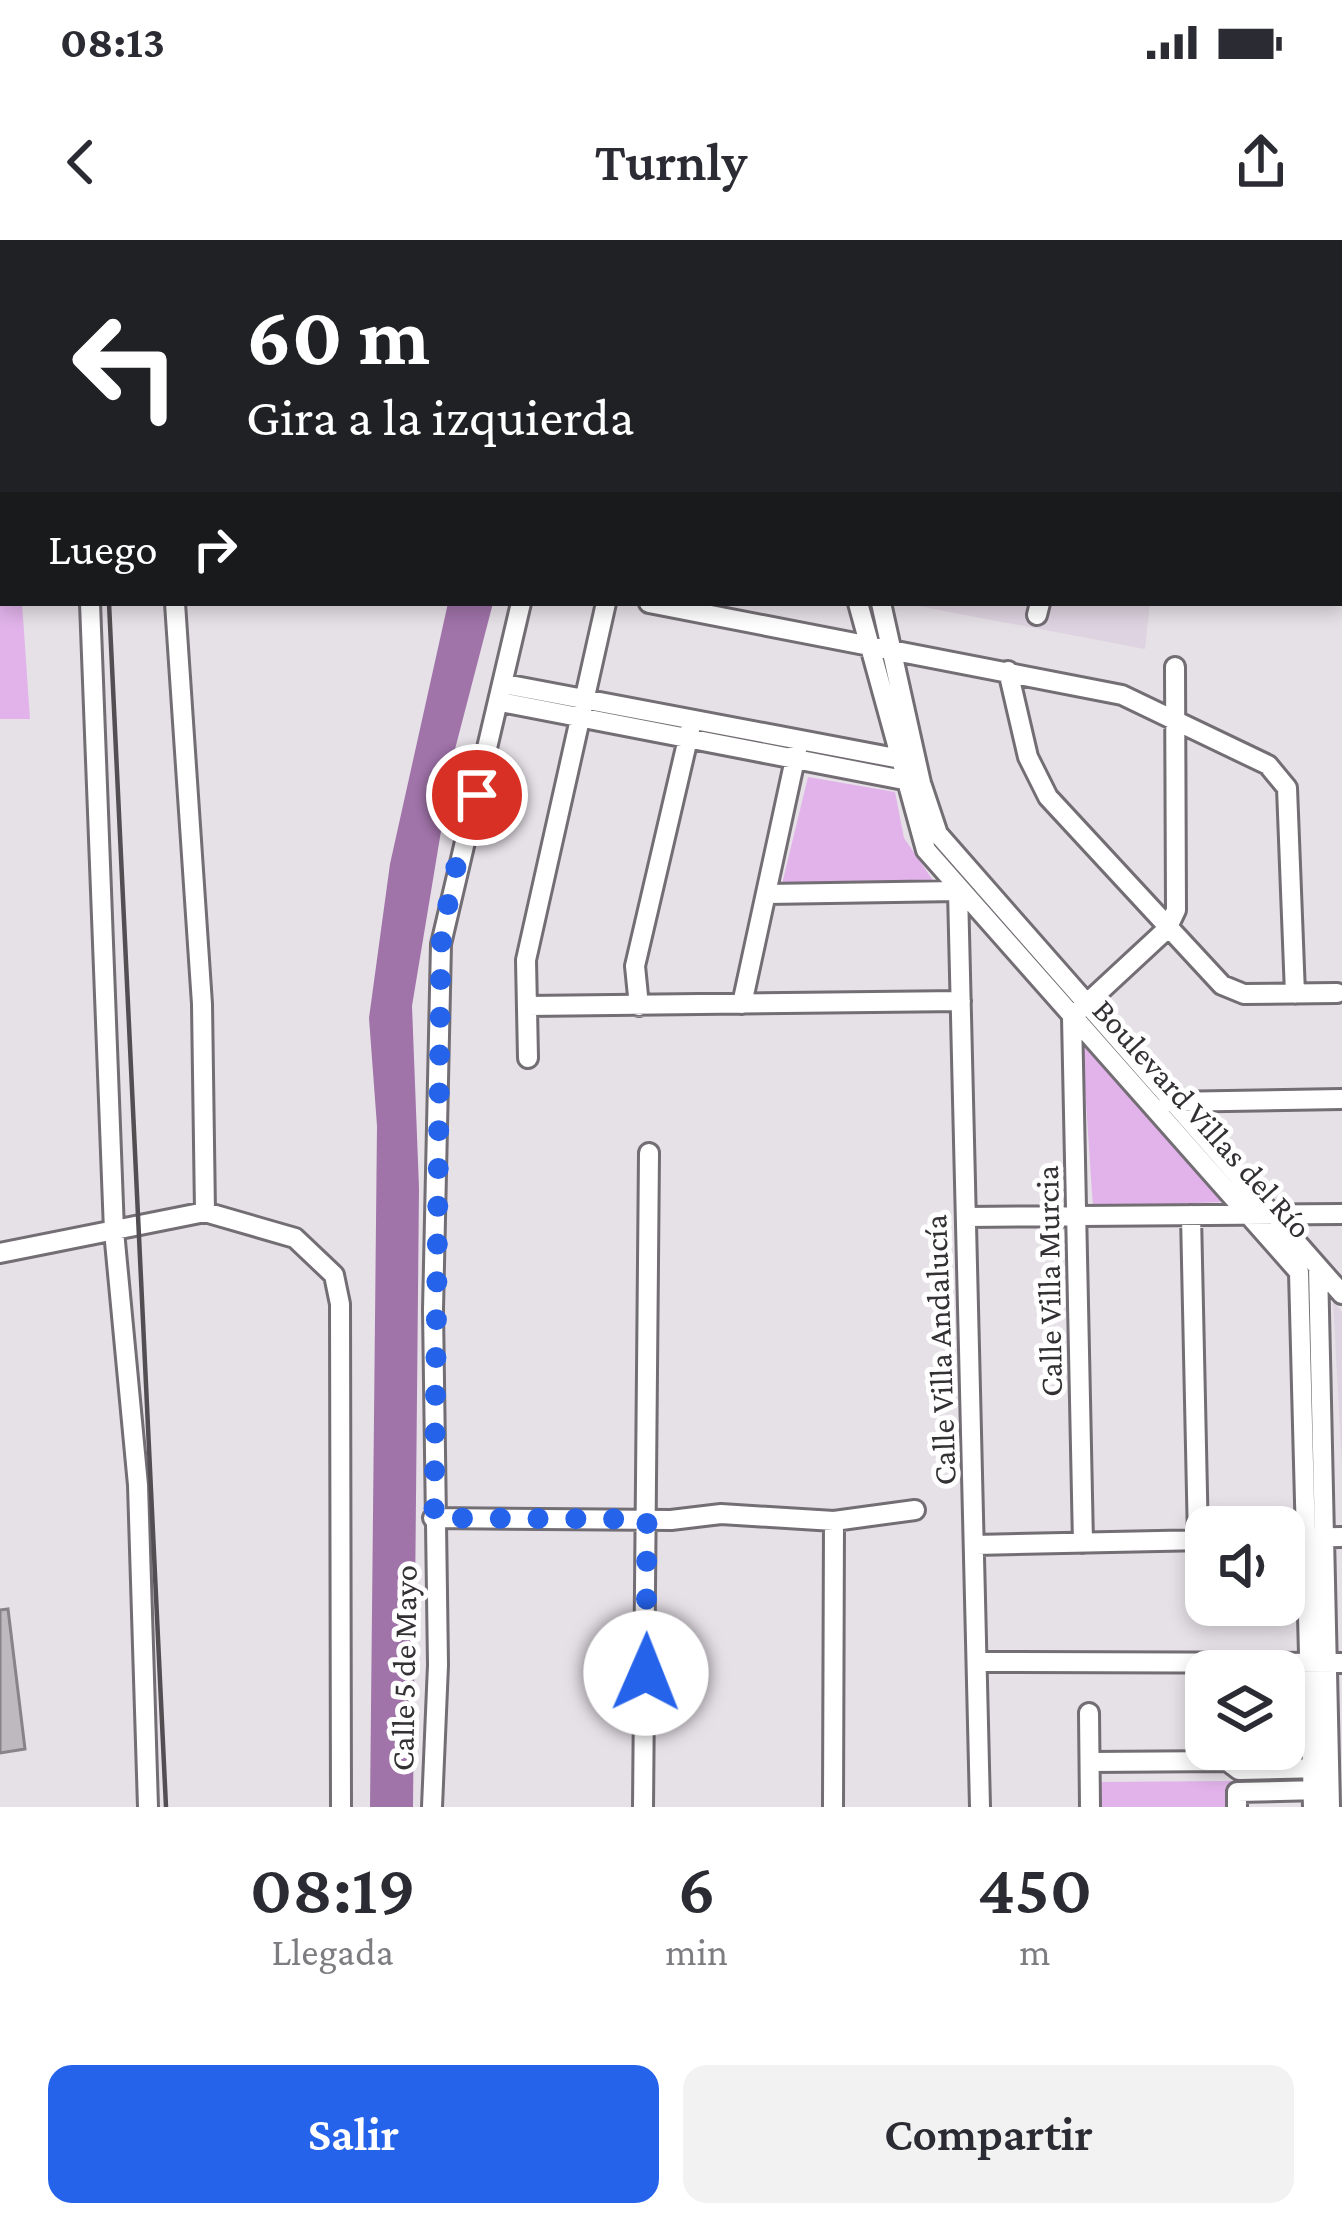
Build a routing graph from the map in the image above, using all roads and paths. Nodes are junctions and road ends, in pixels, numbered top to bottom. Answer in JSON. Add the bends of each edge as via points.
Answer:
{"nodes":[{"id":1,"x":90,"y":606,"type":"edge"},
{"id":2,"x":176,"y":606,"type":"edge"},
{"id":3,"x":519,"y":606,"type":"edge"},
{"id":4,"x":605,"y":606,"type":"edge"},
{"id":5,"x":665,"y":606,"type":"edge"},
{"id":6,"x":859,"y":606,"type":"edge"},
{"id":7,"x":882,"y":606,"type":"edge"},
{"id":8,"x":869,"y":645,"type":"junction"},
{"id":9,"x":892,"y":650,"type":"junction"},
{"id":10,"x":1175,"y":667,"type":"dead end"},
{"id":11,"x":1008,"y":671,"type":"junction"},
{"id":12,"x":502,"y":693,"type":"junction"},
{"id":13,"x":583,"y":709,"type":"junction"},
{"id":14,"x":1176,"y":719,"type":"junction"},
{"id":15,"x":691,"y":729,"type":"junction"},
{"id":16,"x":797,"y":750,"type":"junction"},
{"id":17,"x":910,"y":771,"type":"junction"},
{"id":18,"x":965,"y":885,"type":"junction"},
{"id":19,"x":766,"y":894,"type":"junction"},
{"id":20,"x":1167,"y":929,"type":"junction"},
{"id":21,"x":1337,"y":993,"type":"dead end"},
{"id":22,"x":1295,"y":994,"type":"junction"},
{"id":23,"x":1088,"y":999,"type":"junction"},
{"id":24,"x":961,"y":1001,"type":"junction"},
{"id":25,"x":742,"y":1004,"type":"junction"},
{"id":26,"x":527,"y":1006,"type":"junction"},
{"id":27,"x":639,"y":1006,"type":"junction"},
{"id":28,"x":1072,"y":1017,"type":"junction"},
{"id":29,"x":528,"y":1058,"type":"dead end"},
{"id":30,"x":1342,"y":1099,"type":"edge"},
{"id":31,"x":1164,"y":1105,"type":"junction"},
{"id":32,"x":649,"y":1154,"type":"dead end"},
{"id":33,"x":205,"y":1212,"type":"junction"},
{"id":34,"x":1247,"y":1213,"type":"junction"},
{"id":35,"x":1272,"y":1214,"type":"junction"},
{"id":36,"x":1342,"y":1214,"type":"edge"},
{"id":37,"x":1076,"y":1215,"type":"junction"},
{"id":38,"x":1191,"y":1215,"type":"junction"},
{"id":39,"x":966,"y":1217,"type":"junction"},
{"id":40,"x":114,"y":1231,"type":"junction"},
{"id":41,"x":0,"y":1253,"type":"edge"},
{"id":42,"x":1318,"y":1267,"type":"junction"},
{"id":43,"x":1342,"y":1294,"type":"edge"},
{"id":44,"x":1201,"y":1506,"type":"edge"},
{"id":45,"x":915,"y":1510,"type":"dead end"},
{"id":46,"x":434,"y":1518,"type":"junction"},
{"id":47,"x":647,"y":1519,"type":"junction"},
{"id":48,"x":834,"y":1521,"type":"junction"},
{"id":49,"x":1324,"y":1538,"type":"edge"},
{"id":50,"x":1185,"y":1540,"type":"edge"},
{"id":51,"x":1083,"y":1543,"type":"junction"},
{"id":52,"x":974,"y":1546,"type":"junction"},
{"id":53,"x":976,"y":1662,"type":"junction"},
{"id":54,"x":1326,"y":1664,"type":"edge"},
{"id":55,"x":1089,"y":1714,"type":"dead end"},
{"id":56,"x":1090,"y":1762,"type":"junction"},
{"id":57,"x":1328,"y":1768,"type":"edge"},
{"id":58,"x":1322,"y":1798,"type":"edge"},
{"id":59,"x":1237,"y":1800,"type":"edge"},
{"id":60,"x":148,"y":1807,"type":"edge"},
{"id":61,"x":341,"y":1807,"type":"edge"},
{"id":62,"x":432,"y":1807,"type":"edge"},
{"id":63,"x":643,"y":1807,"type":"edge"},
{"id":64,"x":833,"y":1807,"type":"edge"},
{"id":65,"x":980,"y":1807,"type":"edge"},
{"id":66,"x":1090,"y":1807,"type":"edge"}],
"edges":[{"from":1,"to":40,"type":"street"},
{"from":2,"to":33,"type":"street","via":[[202,1004]]},
{"from":3,"to":12,"type":"street","name":"Calle 5 de Mayo"},
{"from":4,"to":13,"type":"street"},
{"from":5,"to":8,"type":"street"},
{"from":6,"to":8,"type":"street","name":"Boulevard Villas del Río"},
{"from":7,"to":9,"type":"street","name":"Boulevard Villas del Río"},
{"from":8,"to":9,"type":"street"},
{"from":8,"to":17,"type":"street","name":"Boulevard Villas del Río"},
{"from":9,"to":11,"type":"street"},
{"from":9,"to":17,"type":"street","name":"Boulevard Villas del Río"},
{"from":10,"to":14,"type":"street"},
{"from":11,"to":14,"type":"street","via":[[1105,690]]},
{"from":11,"to":20,"type":"street","via":[[1034,777]]},
{"from":12,"to":13,"type":"street"},
{"from":12,"to":46,"type":"street","name":"Calle 5 de Mayo","via":[[441,944]]},
{"from":13,"to":15,"type":"street"},
{"from":13,"to":26,"type":"street","via":[[526,960]]},
{"from":14,"to":20,"type":"street","via":[[1179,893]]},
{"from":14,"to":22,"type":"street","via":[[1280,774],[1287,788]]},
{"from":15,"to":16,"type":"street"},
{"from":15,"to":27,"type":"street","via":[[635,965]]},
{"from":16,"to":17,"type":"street"},
{"from":16,"to":19,"type":"street"},
{"from":17,"to":18,"type":"street","name":"Boulevard Villas del Río","via":[[926,850]]},
{"from":18,"to":19,"type":"street"},
{"from":18,"to":23,"type":"street","name":"Boulevard Villas del Río"},
{"from":18,"to":24,"type":"street","name":"Calle Villa Andalucía"},
{"from":18,"to":28,"type":"street","name":"Boulevard Villas del Río"},
{"from":19,"to":25,"type":"street"},
{"from":20,"to":22,"type":"street","via":[[1228,991]]},
{"from":20,"to":23,"type":"street"},
{"from":21,"to":22,"type":"street"},
{"from":23,"to":28,"type":"street"},
{"from":23,"to":31,"type":"street","name":"Boulevard Villas del Río"},
{"from":24,"to":25,"type":"street"},
{"from":24,"to":39,"type":"street","name":"Calle Villa Andalucía"},
{"from":25,"to":27,"type":"street"},
{"from":26,"to":27,"type":"street"},
{"from":26,"to":29,"type":"street"},
{"from":28,"to":31,"type":"street","name":"Boulevard Villas del Río"},
{"from":28,"to":37,"type":"street","name":"Calle Villa Murcia"},
{"from":30,"to":31,"type":"street"},
{"from":31,"to":34,"type":"street","name":"Boulevard Villas del Río"},
{"from":31,"to":35,"type":"street","name":"Boulevard Villas del Río"},
{"from":32,"to":47,"type":"street"},
{"from":33,"to":40,"type":"street"},
{"from":33,"to":61,"type":"street","via":[[295,1238],[334,1275]]},
{"from":34,"to":35,"type":"street"},
{"from":34,"to":38,"type":"street"},
{"from":34,"to":49,"type":"street","name":"Boulevard Villas del Río","via":[[1299,1272]]},
{"from":35,"to":36,"type":"street"},
{"from":35,"to":42,"type":"street","name":"Boulevard Villas del Río"},
{"from":37,"to":38,"type":"street"},
{"from":37,"to":39,"type":"street"},
{"from":37,"to":51,"type":"street","name":"Calle Villa Murcia"},
{"from":38,"to":44,"type":"street"},
{"from":39,"to":52,"type":"street","name":"Calle Villa Andalucía"},
{"from":40,"to":41,"type":"street"},
{"from":40,"to":60,"type":"street","via":[[138,1485]]},
{"from":42,"to":43,"type":"street"},
{"from":42,"to":49,"type":"street","name":"Boulevard Villas del Río"},
{"from":45,"to":48,"type":"street"},
{"from":46,"to":47,"type":"street"},
{"from":46,"to":62,"type":"street","name":"Calle 5 de Mayo"},
{"from":47,"to":48,"type":"street"},
{"from":47,"to":63,"type":"street"},
{"from":48,"to":64,"type":"street"},
{"from":49,"to":54,"type":"street","name":"Boulevard Villas del Río"},
{"from":50,"to":51,"type":"street"},
{"from":51,"to":52,"type":"street"},
{"from":52,"to":53,"type":"street","name":"Calle Villa Andalucía"},
{"from":53,"to":54,"type":"street"},
{"from":53,"to":65,"type":"street","name":"Calle Villa Andalucía"},
{"from":54,"to":57,"type":"street","name":"Boulevard Villas del Río"},
{"from":55,"to":56,"type":"street"},
{"from":56,"to":57,"type":"street"},
{"from":56,"to":66,"type":"street"},
{"from":57,"to":58,"type":"street","name":"Boulevard Villas del Río"},
{"from":58,"to":59,"type":"street"}]}
